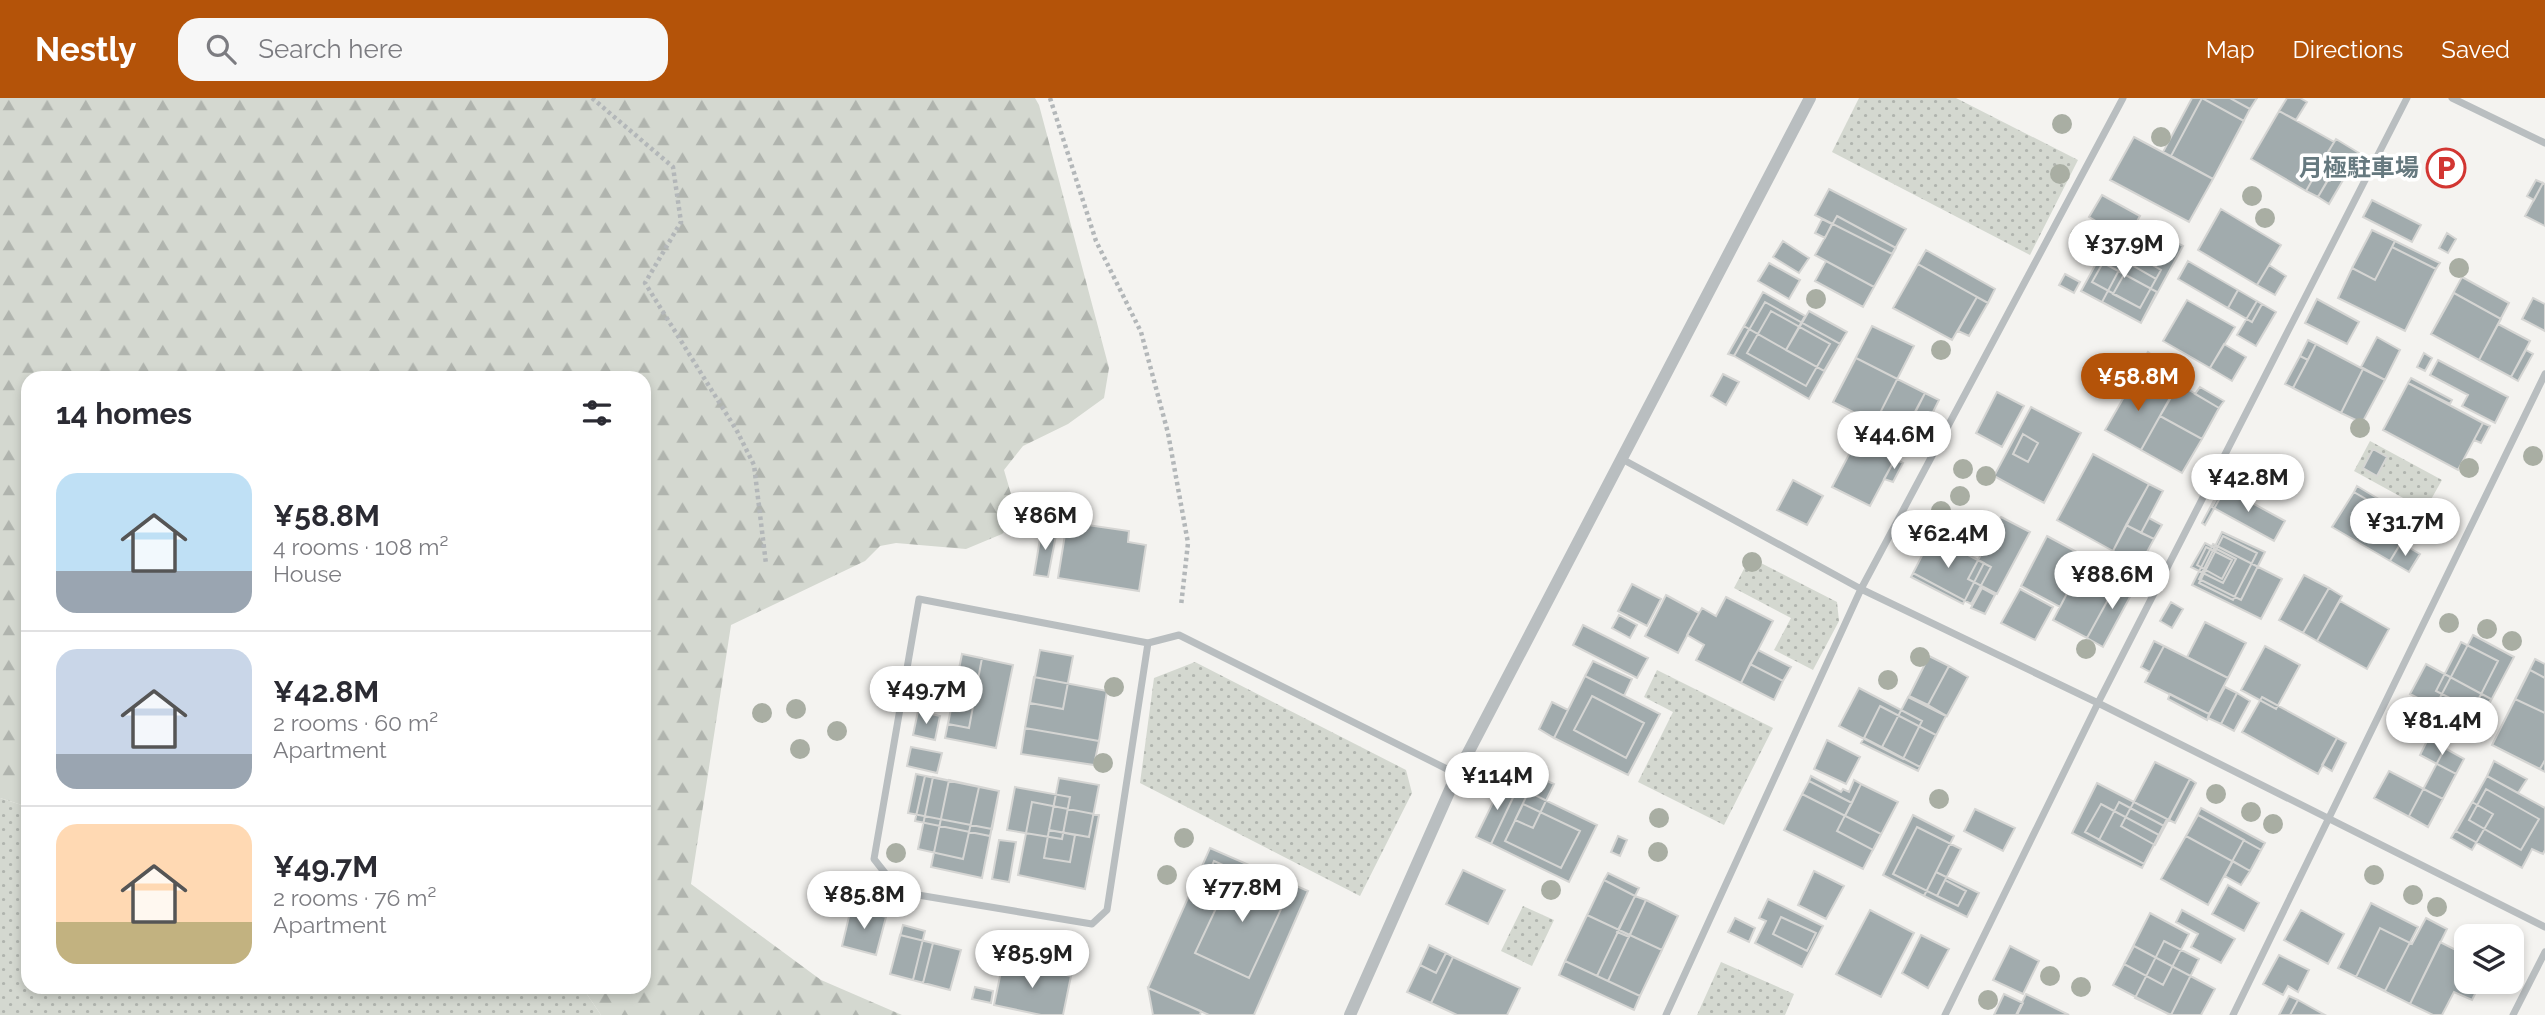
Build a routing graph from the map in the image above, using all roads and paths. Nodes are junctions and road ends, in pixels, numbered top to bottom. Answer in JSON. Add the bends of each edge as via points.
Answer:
{"nodes":[{"id":1,"x":592,"y":98,"type":"edge"},
{"id":2,"x":1050,"y":98,"type":"edge"},
{"id":3,"x":1810,"y":98,"type":"edge"},
{"id":4,"x":2123,"y":98,"type":"edge"},
{"id":5,"x":2407,"y":98,"type":"edge"},
{"id":6,"x":2452,"y":98,"type":"edge"},
{"id":7,"x":2545,"y":143,"type":"edge"},
{"id":8,"x":2545,"y":374,"type":"edge"},
{"id":9,"x":1622,"y":459,"type":"junction"},
{"id":10,"x":766,"y":564,"type":"dead end"},
{"id":11,"x":1861,"y":589,"type":"junction"},
{"id":12,"x":1179,"y":635,"type":"junction"},
{"id":13,"x":1148,"y":643,"type":"junction"},
{"id":14,"x":2098,"y":703,"type":"junction"},
{"id":15,"x":1457,"y":774,"type":"junction"},
{"id":16,"x":2328,"y":819,"type":"junction"},
{"id":17,"x":2545,"y":927,"type":"edge"},
{"id":18,"x":2545,"y":952,"type":"edge"},
{"id":19,"x":1350,"y":1015,"type":"edge"},
{"id":20,"x":1666,"y":1015,"type":"edge"},
{"id":21,"x":1945,"y":1015,"type":"edge"},
{"id":22,"x":2233,"y":1015,"type":"edge"},
{"id":23,"x":2513,"y":1015,"type":"edge"}],
"edges":[{"from":1,"to":10,"type":"path","via":[[673,167],[681,222],[645,283],[754,465]]},
{"from":2,"to":12,"type":"path","via":[[1096,241],[1141,332],[1168,433],[1188,543]]},
{"from":3,"to":9,"type":"street"},
{"from":4,"to":11,"type":"street"},
{"from":5,"to":14,"type":"street"},
{"from":6,"to":7,"type":"street"},
{"from":8,"to":16,"type":"street"},
{"from":9,"to":11,"type":"street"},
{"from":9,"to":15,"type":"street"},
{"from":11,"to":14,"type":"street"},
{"from":11,"to":20,"type":"street"},
{"from":12,"to":13,"type":"street"},
{"from":12,"to":15,"type":"street"},
{"from":13,"to":13,"type":"street","via":[[919,599],[874,859],[900,892],[1092,924],[1107,911]]},
{"from":14,"to":16,"type":"street"},
{"from":14,"to":21,"type":"street"},
{"from":15,"to":19,"type":"street"},
{"from":16,"to":17,"type":"street"},
{"from":16,"to":22,"type":"street"},
{"from":18,"to":23,"type":"street"}]}
